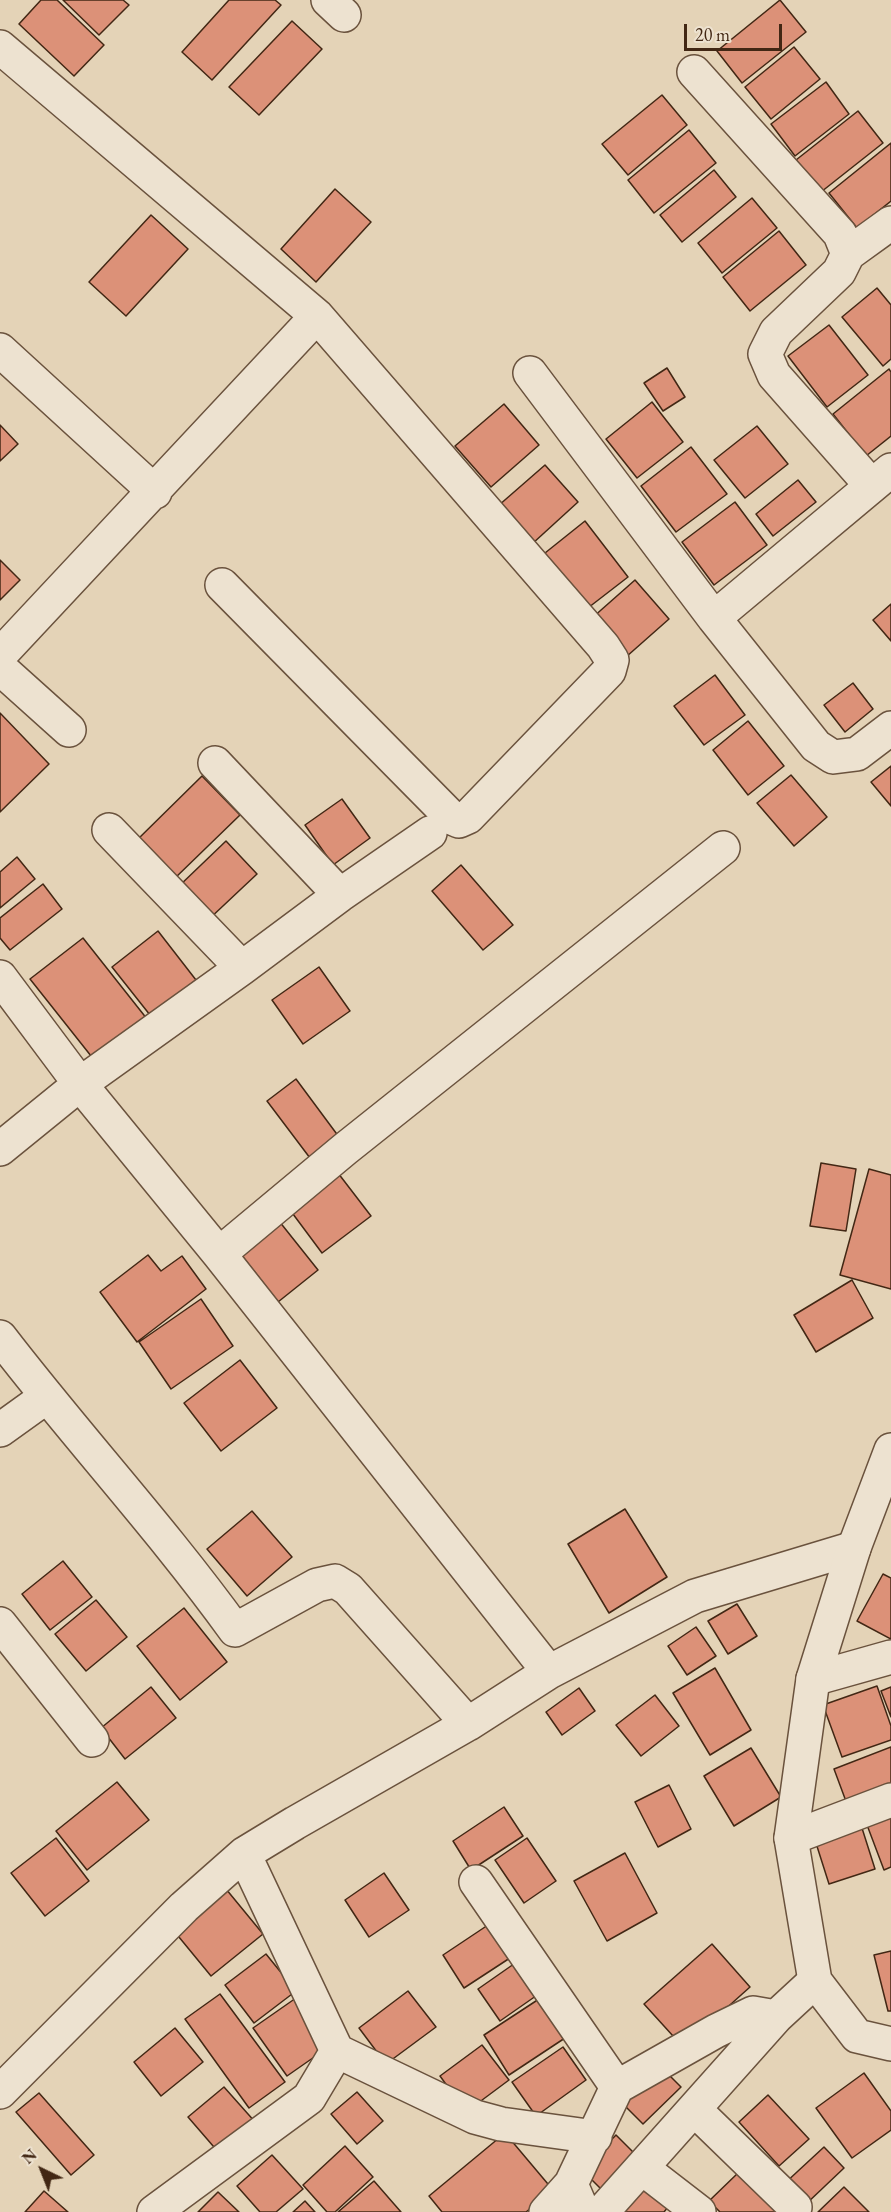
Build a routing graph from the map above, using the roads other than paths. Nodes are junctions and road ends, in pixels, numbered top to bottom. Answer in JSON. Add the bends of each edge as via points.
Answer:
{"nodes":[{"id":1,"x":0,"y":47,"type":"edge"},
{"id":2,"x":694,"y":72,"type":"dead end"},
{"id":3,"x":891,"y":223,"type":"edge"},
{"id":4,"x":848,"y":254,"type":"junction"},
{"id":5,"x":317,"y":316,"type":"junction"},
{"id":6,"x":0,"y":350,"type":"edge"},
{"id":7,"x":530,"y":373,"type":"dead end"},
{"id":8,"x":881,"y":478,"type":"edge"},
{"id":9,"x":155,"y":492,"type":"junction"},
{"id":10,"x":222,"y":585,"type":"dead end"},
{"id":11,"x":714,"y":618,"type":"junction"},
{"id":12,"x":0,"y":656,"type":"edge"},
{"id":13,"x":0,"y":668,"type":"edge"},
{"id":14,"x":891,"y":728,"type":"edge"},
{"id":15,"x":69,"y":730,"type":"dead end"},
{"id":16,"x":215,"y":763,"type":"dead end"},
{"id":17,"x":110,"y":830,"type":"dead end"},
{"id":18,"x":430,"y":833,"type":"dead end"},
{"id":19,"x":723,"y":848,"type":"dead end"},
{"id":20,"x":340,"y":895,"type":"junction"},
{"id":21,"x":242,"y":968,"type":"junction"},
{"id":22,"x":0,"y":977,"type":"edge"},
{"id":23,"x":80,"y":1084,"type":"junction"},
{"id":24,"x":0,"y":1149,"type":"edge"},
{"id":25,"x":219,"y":1254,"type":"junction"},
{"id":26,"x":0,"y":1337,"type":"edge"},
{"id":27,"x":46,"y":1397,"type":"junction"},
{"id":28,"x":0,"y":1430,"type":"edge"},
{"id":29,"x":891,"y":1450,"type":"edge"},
{"id":30,"x":854,"y":1548,"type":"junction"},
{"id":31,"x":0,"y":1624,"type":"edge"},
{"id":32,"x":891,"y":1657,"type":"edge"},
{"id":33,"x":549,"y":1672,"type":"junction"},
{"id":34,"x":813,"y":1679,"type":"junction"},
{"id":35,"x":468,"y":1724,"type":"junction"},
{"id":36,"x":92,"y":1740,"type":"dead end"},
{"id":37,"x":891,"y":1800,"type":"edge"},
{"id":38,"x":791,"y":1838,"type":"junction"},
{"id":39,"x":244,"y":1854,"type":"junction"},
{"id":40,"x":476,"y":1882,"type":"dead end"},
{"id":41,"x":815,"y":1981,"type":"junction"},
{"id":42,"x":776,"y":2017,"type":"junction"},
{"id":43,"x":891,"y":2044,"type":"edge"},
{"id":44,"x":337,"y":2051,"type":"junction"},
{"id":45,"x":618,"y":2086,"type":"junction"},
{"id":46,"x":0,"y":2092,"type":"edge"},
{"id":47,"x":694,"y":2109,"type":"junction"},
{"id":48,"x":595,"y":2137,"type":"junction"},
{"id":49,"x":642,"y":2168,"type":"junction"},
{"id":50,"x":577,"y":2198,"type":"edge"},
{"id":51,"x":795,"y":2207,"type":"dead end"},
{"id":52,"x":162,"y":2210,"type":"edge"},
{"id":53,"x":546,"y":2212,"type":"edge"},
{"id":54,"x":602,"y":2212,"type":"edge"},
{"id":55,"x":699,"y":2212,"type":"edge"}],
"edges":[{"from":1,"to":5,"type":"street"},
{"from":2,"to":4,"type":"street","via":[[840,234]]},
{"from":3,"to":4,"type":"street"},
{"from":4,"to":8,"type":"street","via":[[839,272],[776,333],[765,354],[774,375]]},
{"from":5,"to":9,"type":"street"},
{"from":5,"to":10,"type":"street","via":[[603,646],[612,660],[609,671],[468,817],[459,821]]},
{"from":6,"to":9,"type":"street"},
{"from":7,"to":11,"type":"street"},
{"from":8,"to":11,"type":"street"},
{"from":9,"to":12,"type":"street"},
{"from":11,"to":14,"type":"street","via":[[816,746],[833,757],[857,754]]},
{"from":13,"to":15,"type":"street"},
{"from":16,"to":20,"type":"street"},
{"from":17,"to":21,"type":"street"},
{"from":18,"to":20,"type":"street"},
{"from":19,"to":25,"type":"street"},
{"from":20,"to":21,"type":"street"},
{"from":21,"to":23,"type":"street"},
{"from":22,"to":23,"type":"street"},
{"from":23,"to":24,"type":"street"},
{"from":23,"to":25,"type":"street"},
{"from":25,"to":33,"type":"street"},
{"from":26,"to":27,"type":"street"},
{"from":27,"to":28,"type":"street"},
{"from":27,"to":35,"type":"street","via":[[235,1630],[317,1585],[335,1581],[348,1589]]},
{"from":29,"to":30,"type":"street"},
{"from":30,"to":33,"type":"street","via":[[695,1596]]},
{"from":30,"to":34,"type":"street"},
{"from":31,"to":36,"type":"street"},
{"from":32,"to":34,"type":"street"},
{"from":33,"to":35,"type":"street"},
{"from":34,"to":38,"type":"street"},
{"from":35,"to":39,"type":"street"},
{"from":37,"to":38,"type":"street"},
{"from":38,"to":41,"type":"street"},
{"from":39,"to":44,"type":"street"},
{"from":39,"to":46,"type":"street","via":[[184,1907]]},
{"from":40,"to":45,"type":"street"},
{"from":41,"to":42,"type":"street"},
{"from":41,"to":43,"type":"street","via":[[857,2036]]},
{"from":42,"to":45,"type":"street","via":[[753,2013]]},
{"from":42,"to":47,"type":"street"},
{"from":44,"to":48,"type":"street","via":[[475,2117]]},
{"from":44,"to":52,"type":"street","via":[[309,2098]]},
{"from":45,"to":48,"type":"street"},
{"from":47,"to":49,"type":"street"},
{"from":47,"to":51,"type":"street"},
{"from":48,"to":50,"type":"street"},
{"from":49,"to":54,"type":"street"},
{"from":49,"to":55,"type":"street"},
{"from":50,"to":53,"type":"street"}]}
